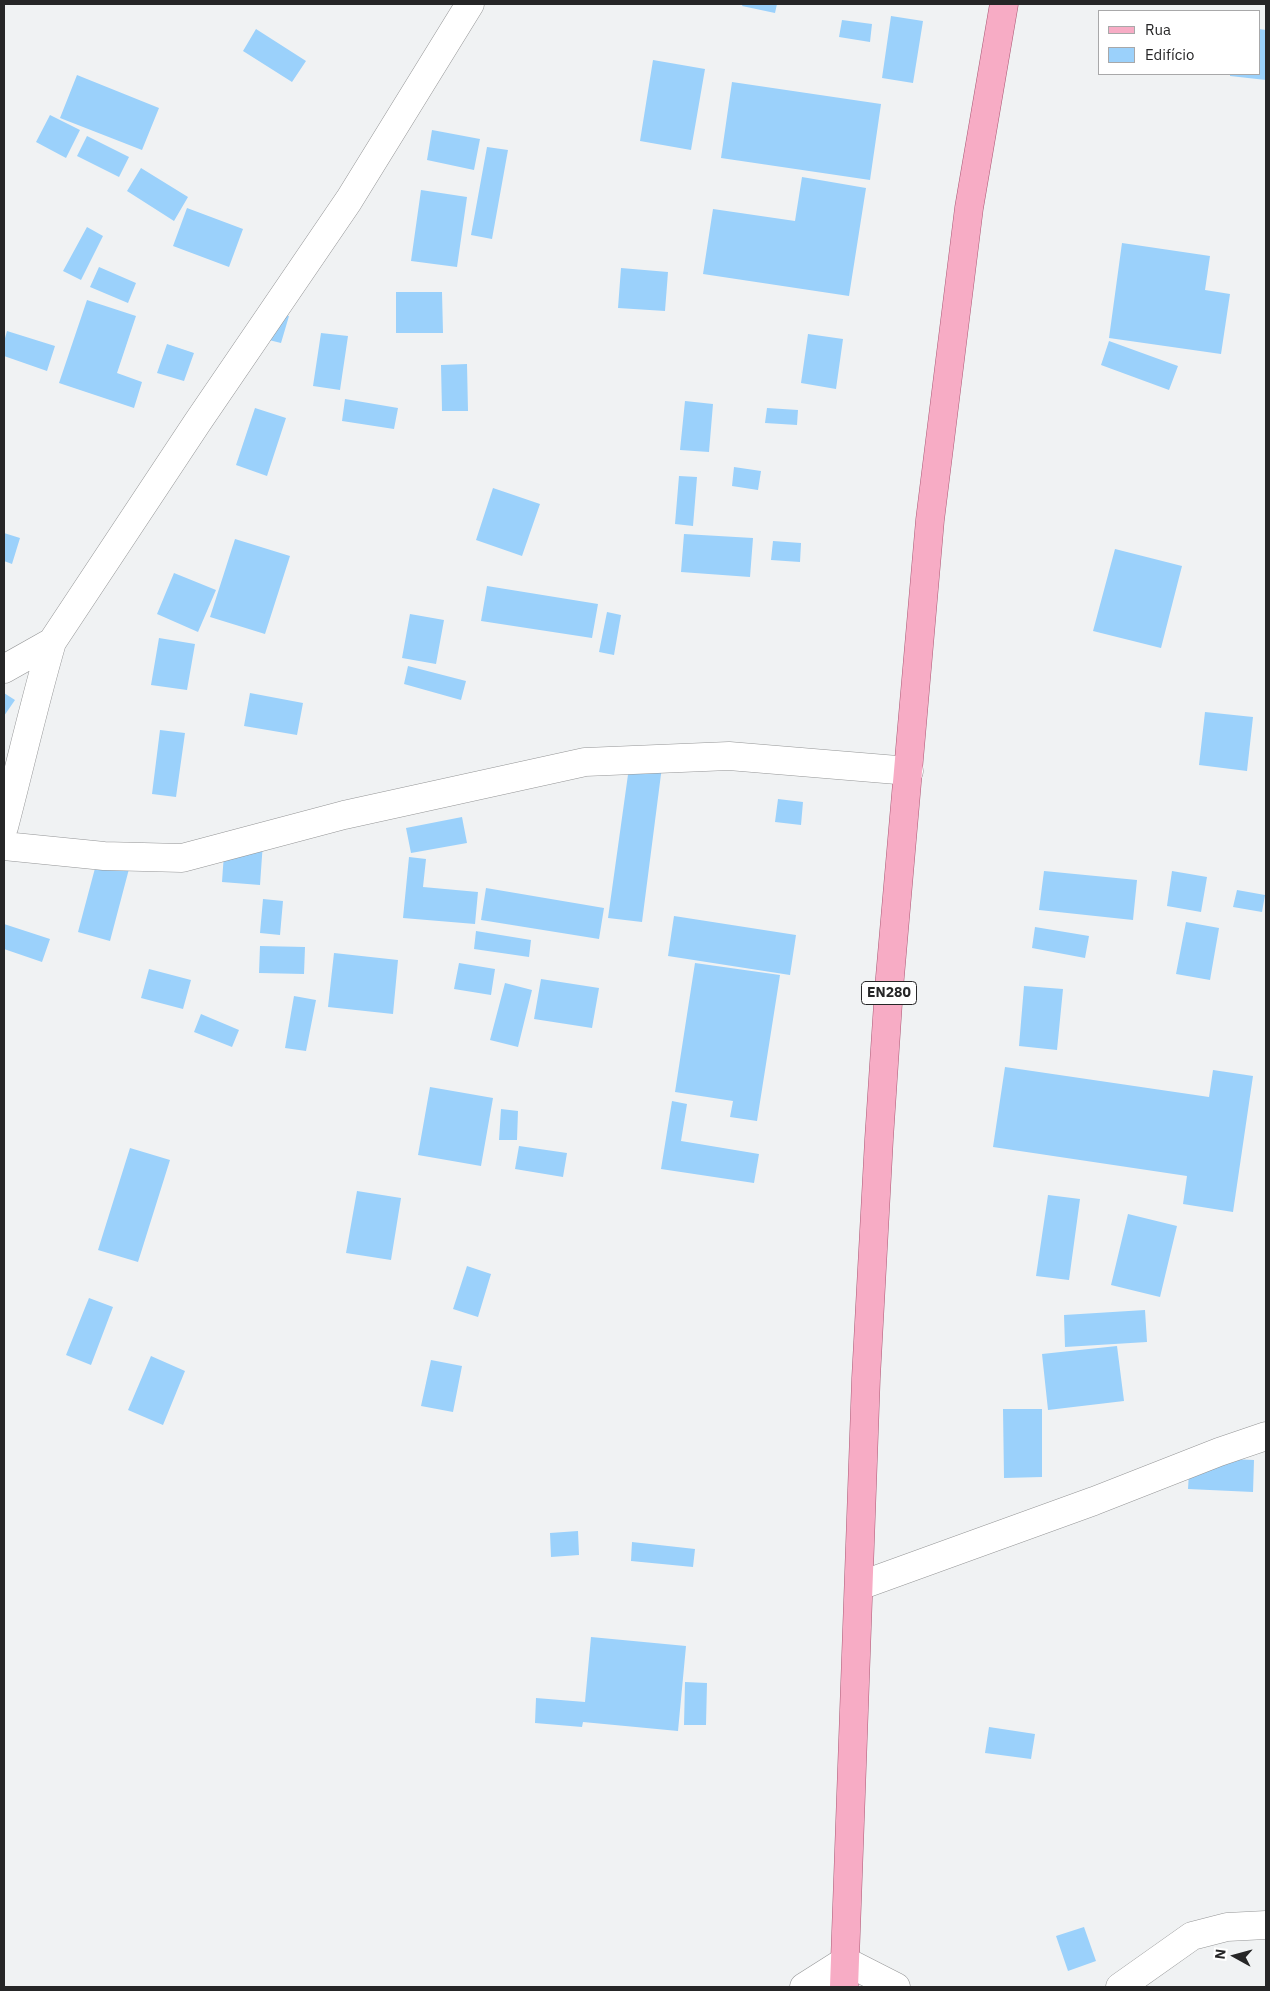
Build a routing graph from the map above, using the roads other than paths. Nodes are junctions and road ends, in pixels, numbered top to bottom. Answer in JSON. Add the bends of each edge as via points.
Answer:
{"nodes":[{"id":1,"x":470,"y":4,"type":"edge"},
{"id":2,"x":1004,"y":4,"type":"edge"},
{"id":3,"x":52,"y":642,"type":"junction"},
{"id":4,"x":4,"y":669,"type":"edge"},
{"id":5,"x":909,"y":771,"type":"junction"},
{"id":6,"x":4,"y":828,"type":"edge"},
{"id":7,"x":4,"y":846,"type":"edge"},
{"id":8,"x":1266,"y":1436,"type":"edge"},
{"id":9,"x":859,"y":1586,"type":"junction"},
{"id":10,"x":1266,"y":1925,"type":"edge"},
{"id":11,"x":845,"y":1960,"type":"junction"},
{"id":12,"x":804,"y":1987,"type":"edge"},
{"id":13,"x":844,"y":1987,"type":"edge"},
{"id":14,"x":896,"y":1987,"type":"edge"},
{"id":15,"x":1120,"y":1987,"type":"edge"}],
"edges":[{"from":1,"to":3,"type":"street","via":[[350,200]]},
{"from":2,"to":5,"type":"main road","number":"EN280","via":[[969,208],[934,491]]},
{"from":3,"to":4,"type":"street"},
{"from":3,"to":6,"type":"street"},
{"from":5,"to":7,"type":"street","via":[[729,756],[585,762],[344,815],[182,858],[104,856]]},
{"from":5,"to":9,"type":"main road","number":"EN280","via":[[879,1139]]},
{"from":8,"to":9,"type":"street"},
{"from":9,"to":11,"type":"main road","number":"EN280"},
{"from":10,"to":15,"type":"street","via":[[1227,1927],[1192,1936]]},
{"from":11,"to":12,"type":"street"},
{"from":11,"to":13,"type":"main road","number":"EN280"},
{"from":11,"to":14,"type":"street"}]}
